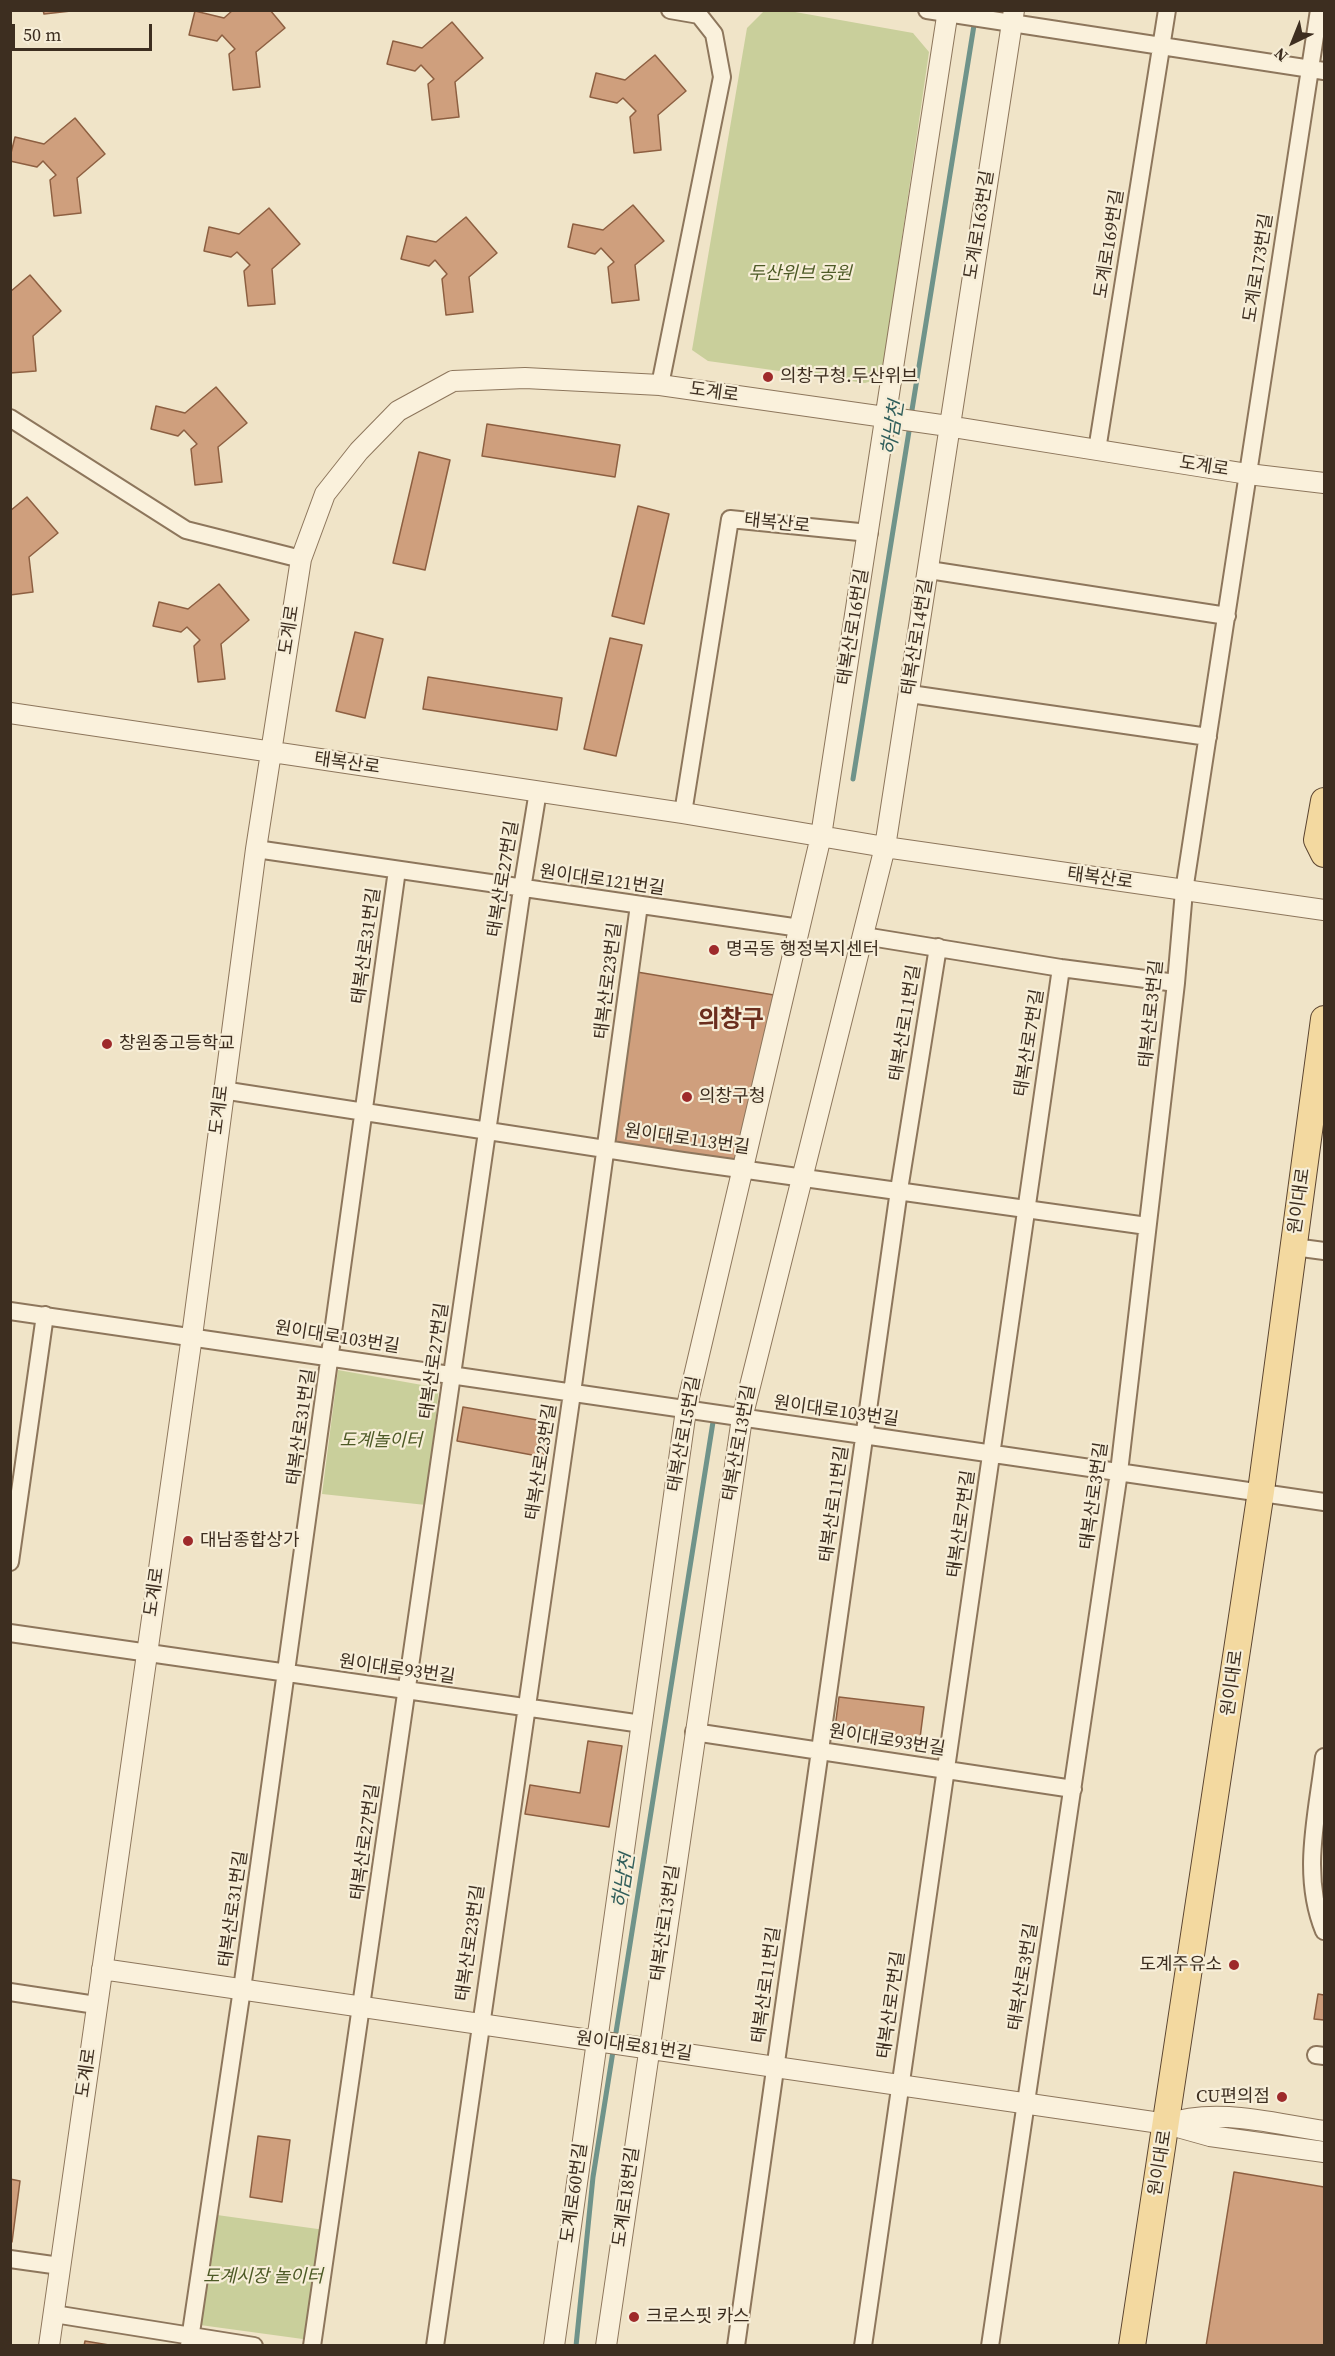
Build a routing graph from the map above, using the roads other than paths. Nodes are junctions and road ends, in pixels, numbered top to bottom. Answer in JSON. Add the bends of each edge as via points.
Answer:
{"nodes":[{"id":1,"x":670,"y":10,"type":"edge"},
{"id":2,"x":927,"y":10,"type":"edge"},
{"id":3,"x":1167,"y":10,"type":"edge"},
{"id":4,"x":1319,"y":10,"type":"edge"},
{"id":5,"x":953,"y":13,"type":"edge"},
{"id":6,"x":1009,"y":18,"type":"edge"},
{"id":7,"x":1162,"y":44,"type":"junction"},
{"id":8,"x":1317,"y":70,"type":"edge"},
{"id":9,"x":660,"y":385,"type":"junction"},
{"id":10,"x":10,"y":418,"type":"edge"},
{"id":11,"x":893,"y":418,"type":"junction"},
{"id":12,"x":945,"y":426,"type":"junction"},
{"id":13,"x":1097,"y":450,"type":"junction"},
{"id":14,"x":1248,"y":474,"type":"junction"},
{"id":15,"x":1324,"y":483,"type":"edge"},
{"id":16,"x":869,"y":533,"type":"junction"},
{"id":17,"x":301,"y":559,"type":"junction"},
{"id":18,"x":928,"y":570,"type":"junction"},
{"id":19,"x":1227,"y":616,"type":"junction"},
{"id":20,"x":910,"y":694,"type":"junction"},
{"id":21,"x":10,"y":713,"type":"edge"},
{"id":22,"x":1208,"y":737,"type":"junction"},
{"id":23,"x":271,"y":753,"type":"junction"},
{"id":24,"x":538,"y":791,"type":"junction"},
{"id":25,"x":1324,"y":801,"type":"edge"},
{"id":26,"x":683,"y":813,"type":"junction"},
{"id":27,"x":824,"y":837,"type":"junction"},
{"id":28,"x":880,"y":846,"type":"junction"},
{"id":29,"x":256,"y":849,"type":"junction"},
{"id":30,"x":1324,"y":854,"type":"edge"},
{"id":31,"x":397,"y":870,"type":"junction"},
{"id":32,"x":522,"y":889,"type":"junction"},
{"id":33,"x":1184,"y":891,"type":"junction"},
{"id":34,"x":639,"y":905,"type":"junction"},
{"id":35,"x":1324,"y":910,"type":"edge"},
{"id":36,"x":800,"y":928,"type":"junction"},
{"id":37,"x":864,"y":936,"type":"junction"},
{"id":38,"x":938,"y":947,"type":"junction"},
{"id":39,"x":1061,"y":968,"type":"junction"},
{"id":40,"x":1176,"y":983,"type":"junction"},
{"id":41,"x":1324,"y":1018,"type":"edge"},
{"id":42,"x":222,"y":1090,"type":"junction"},
{"id":43,"x":365,"y":1112,"type":"junction"},
{"id":44,"x":488,"y":1131,"type":"junction"},
{"id":45,"x":606,"y":1148,"type":"junction"},
{"id":46,"x":743,"y":1167,"type":"junction"},
{"id":47,"x":801,"y":1175,"type":"junction"},
{"id":48,"x":899,"y":1190,"type":"junction"},
{"id":49,"x":1025,"y":1208,"type":"junction"},
{"id":50,"x":1147,"y":1226,"type":"junction"},
{"id":51,"x":1294,"y":1247,"type":"junction"},
{"id":52,"x":1324,"y":1251,"type":"edge"},
{"id":53,"x":10,"y":1311,"type":"edge"},
{"id":54,"x":45,"y":1315,"type":"junction"},
{"id":55,"x":192,"y":1336,"type":"junction"},
{"id":56,"x":331,"y":1357,"type":"junction"},
{"id":57,"x":453,"y":1376,"type":"junction"},
{"id":58,"x":572,"y":1394,"type":"junction"},
{"id":59,"x":686,"y":1410,"type":"junction"},
{"id":60,"x":742,"y":1418,"type":"junction"},
{"id":61,"x":864,"y":1436,"type":"junction"},
{"id":62,"x":991,"y":1455,"type":"junction"},
{"id":63,"x":1119,"y":1472,"type":"junction"},
{"id":64,"x":1261,"y":1491,"type":"junction"},
{"id":65,"x":1324,"y":1502,"type":"edge"},
{"id":66,"x":10,"y":1562,"type":"edge"},
{"id":67,"x":10,"y":1633,"type":"edge"},
{"id":68,"x":146,"y":1652,"type":"junction"},
{"id":69,"x":287,"y":1674,"type":"junction"},
{"id":70,"x":407,"y":1692,"type":"junction"},
{"id":71,"x":525,"y":1708,"type":"junction"},
{"id":72,"x":642,"y":1724,"type":"junction"},
{"id":73,"x":694,"y":1732,"type":"junction"},
{"id":74,"x":820,"y":1751,"type":"junction"},
{"id":75,"x":1324,"y":1757,"type":"edge"},
{"id":76,"x":946,"y":1770,"type":"junction"},
{"id":77,"x":1073,"y":1789,"type":"junction"},
{"id":78,"x":1324,"y":1931,"type":"edge"},
{"id":79,"x":102,"y":1969,"type":"junction"},
{"id":80,"x":242,"y":1989,"type":"junction"},
{"id":81,"x":10,"y":1992,"type":"edge"},
{"id":82,"x":96,"y":2005,"type":"junction"},
{"id":83,"x":363,"y":2007,"type":"junction"},
{"id":84,"x":480,"y":2024,"type":"junction"},
{"id":85,"x":600,"y":2042,"type":"junction"},
{"id":86,"x":640,"y":2048,"type":"junction"},
{"id":87,"x":775,"y":2067,"type":"junction"},
{"id":88,"x":901,"y":2086,"type":"junction"},
{"id":89,"x":1024,"y":2104,"type":"junction"},
{"id":90,"x":1167,"y":2124,"type":"junction"},
{"id":91,"x":1324,"y":2131,"type":"edge"},
{"id":92,"x":1324,"y":2152,"type":"edge"},
{"id":93,"x":10,"y":2259,"type":"edge"},
{"id":94,"x":60,"y":2266,"type":"junction"},
{"id":95,"x":54,"y":2314,"type":"junction"},
{"id":96,"x":190,"y":2341,"type":"edge"},
{"id":97,"x":49,"y":2346,"type":"edge"},
{"id":98,"x":254,"y":2346,"type":"edge"},
{"id":99,"x":312,"y":2346,"type":"edge"},
{"id":100,"x":435,"y":2346,"type":"edge"},
{"id":101,"x":554,"y":2346,"type":"edge"},
{"id":102,"x":606,"y":2346,"type":"edge"},
{"id":103,"x":736,"y":2346,"type":"edge"},
{"id":104,"x":863,"y":2346,"type":"edge"},
{"id":105,"x":990,"y":2346,"type":"edge"},
{"id":106,"x":1131,"y":2346,"type":"edge"}],
"edges":[{"from":1,"to":9,"type":"street","via":[[699,15],[714,34],[722,77]]},
{"from":2,"to":5,"type":"street"},
{"from":3,"to":7,"type":"street","name":"도계로169번길"},
{"from":4,"to":8,"type":"street","name":"도계로173번길"},
{"from":5,"to":6,"type":"street"},
{"from":5,"to":11,"type":"street","name":"태복산로16번길"},
{"from":6,"to":7,"type":"street"},
{"from":6,"to":12,"type":"street","name":"도계로163번길"},
{"from":7,"to":8,"type":"street"},
{"from":7,"to":13,"type":"street","name":"도계로169번길"},
{"from":8,"to":14,"type":"street","name":"도계로173번길"},
{"from":9,"to":11,"type":"street","name":"도계로"},
{"from":9,"to":17,"type":"street","name":"도계로","via":[[525,378],[453,381],[398,411],[359,451],[325,495]]},
{"from":10,"to":17,"type":"street","via":[[186,530]]},
{"from":11,"to":12,"type":"street","name":"도계로"},
{"from":11,"to":16,"type":"street","name":"태복산로16번길"},
{"from":12,"to":13,"type":"street","name":"도계로"},
{"from":12,"to":18,"type":"street","name":"태복산로14번길"},
{"from":13,"to":14,"type":"street","name":"도계로"},
{"from":14,"to":15,"type":"street","name":"도계로"},
{"from":14,"to":19,"type":"street","name":"도계로173번길"},
{"from":16,"to":26,"type":"street","name":"태복산로","via":[[730,519]]},
{"from":16,"to":27,"type":"street","name":"태복산로16번길"},
{"from":17,"to":23,"type":"street","name":"도계로"},
{"from":18,"to":19,"type":"street"},
{"from":18,"to":20,"type":"street","name":"태복산로14번길"},
{"from":19,"to":22,"type":"street","name":"도계로173번길"},
{"from":20,"to":22,"type":"street"},
{"from":20,"to":28,"type":"street","name":"태복산로14번길"},
{"from":21,"to":23,"type":"street","name":"태복산로"},
{"from":22,"to":33,"type":"street","name":"태복산로3번길"},
{"from":23,"to":24,"type":"street","name":"태복산로"},
{"from":23,"to":29,"type":"street","name":"도계로"},
{"from":24,"to":26,"type":"street","name":"태복산로"},
{"from":24,"to":32,"type":"street","name":"태복산로27번길"},
{"from":25,"to":30,"type":"main road","via":[[1317,840]]},
{"from":26,"to":27,"type":"street","name":"태복산로"},
{"from":27,"to":28,"type":"street","name":"태복산로"},
{"from":27,"to":36,"type":"street","name":"태복산로15번길"},
{"from":28,"to":33,"type":"street","name":"태복산로"},
{"from":28,"to":37,"type":"street","name":"태복산로13번길"},
{"from":29,"to":31,"type":"street","name":"원이대로121번길"},
{"from":29,"to":42,"type":"street","name":"도계로"},
{"from":31,"to":32,"type":"street","name":"원이대로121번길"},
{"from":31,"to":43,"type":"street","name":"태복산로31번길"},
{"from":32,"to":34,"type":"street","name":"원이대로121번길"},
{"from":32,"to":44,"type":"street","name":"태복산로27번길"},
{"from":33,"to":35,"type":"street","name":"태복산로"},
{"from":33,"to":40,"type":"street","name":"태복산로3번길"},
{"from":34,"to":36,"type":"street","name":"원이대로121번길"},
{"from":34,"to":45,"type":"street","name":"태복산로23번길"},
{"from":36,"to":46,"type":"street","name":"태복산로15번길"},
{"from":37,"to":38,"type":"street"},
{"from":37,"to":47,"type":"street","name":"태복산로13번길"},
{"from":38,"to":39,"type":"street"},
{"from":38,"to":48,"type":"street","name":"태복산로11번길"},
{"from":39,"to":40,"type":"street"},
{"from":39,"to":49,"type":"street","name":"태복산로7번길"},
{"from":40,"to":50,"type":"street","name":"태복산로3번길"},
{"from":41,"to":51,"type":"main road","name":"원이대로"},
{"from":42,"to":43,"type":"street","name":"원이대로113번길"},
{"from":42,"to":55,"type":"street","name":"도계로"},
{"from":43,"to":44,"type":"street","name":"원이대로113번길"},
{"from":43,"to":56,"type":"street","name":"태복산로31번길"},
{"from":44,"to":45,"type":"street","name":"원이대로113번길"},
{"from":44,"to":57,"type":"street","name":"태복산로27번길"},
{"from":45,"to":46,"type":"street","name":"원이대로113번길"},
{"from":45,"to":58,"type":"street","name":"태복산로23번길"},
{"from":46,"to":47,"type":"street","name":"원이대로113번길"},
{"from":46,"to":59,"type":"street","name":"태복산로15번길"},
{"from":47,"to":48,"type":"street","name":"원이대로113번길"},
{"from":47,"to":60,"type":"street","name":"태복산로13번길"},
{"from":48,"to":49,"type":"street","name":"원이대로113번길"},
{"from":48,"to":61,"type":"street","name":"태복산로11번길"},
{"from":49,"to":50,"type":"street","name":"원이대로113번길"},
{"from":49,"to":62,"type":"street","name":"태복산로7번길"},
{"from":50,"to":63,"type":"street","name":"태복산로3번길"},
{"from":51,"to":52,"type":"street"},
{"from":51,"to":64,"type":"main road","name":"원이대로"},
{"from":53,"to":54,"type":"street","name":"원이대로103번길"},
{"from":54,"to":55,"type":"street","name":"원이대로103번길"},
{"from":54,"to":66,"type":"street"},
{"from":55,"to":56,"type":"street","name":"원이대로103번길"},
{"from":55,"to":68,"type":"street","name":"도계로"},
{"from":56,"to":57,"type":"street","name":"원이대로103번길"},
{"from":56,"to":69,"type":"street","name":"태복산로31번길"},
{"from":57,"to":58,"type":"street","name":"원이대로103번길"},
{"from":57,"to":70,"type":"street","name":"태복산로27번길"},
{"from":58,"to":59,"type":"street","name":"원이대로103번길"},
{"from":58,"to":71,"type":"street","name":"태복산로23번길"},
{"from":59,"to":60,"type":"street","name":"원이대로103번길"},
{"from":59,"to":72,"type":"street","name":"태복산로15번길"},
{"from":60,"to":61,"type":"street","name":"원이대로103번길"},
{"from":60,"to":73,"type":"street","name":"태복산로13번길"},
{"from":61,"to":62,"type":"street","name":"원이대로103번길"},
{"from":61,"to":74,"type":"street","name":"태복산로11번길"},
{"from":62,"to":63,"type":"street","name":"원이대로103번길"},
{"from":62,"to":76,"type":"street","name":"태복산로7번길"},
{"from":63,"to":64,"type":"street","name":"원이대로103번길"},
{"from":63,"to":77,"type":"street","name":"태복산로3번길"},
{"from":64,"to":65,"type":"street","name":"원이대로103번길"},
{"from":64,"to":90,"type":"main road","name":"원이대로"},
{"from":67,"to":68,"type":"street","name":"원이대로93번길"},
{"from":68,"to":69,"type":"street","name":"원이대로93번길"},
{"from":68,"to":79,"type":"street","name":"도계로"},
{"from":69,"to":70,"type":"street","name":"원이대로93번길"},
{"from":69,"to":80,"type":"street","name":"태복산로31번길"},
{"from":70,"to":71,"type":"street","name":"원이대로93번길"},
{"from":70,"to":83,"type":"street","name":"태복산로27번길"},
{"from":71,"to":72,"type":"street","name":"원이대로93번길"},
{"from":71,"to":84,"type":"street","name":"태복산로23번길"},
{"from":72,"to":85,"type":"street","name":"태복산로15번길"},
{"from":73,"to":74,"type":"street","name":"원이대로93번길"},
{"from":73,"to":86,"type":"street","name":"태복산로13번길"},
{"from":74,"to":76,"type":"street","name":"원이대로93번길"},
{"from":74,"to":87,"type":"street","name":"태복산로11번길"},
{"from":75,"to":78,"type":"street","via":[[1310,1874],[1314,1907]]},
{"from":76,"to":77,"type":"street","name":"원이대로93번길"},
{"from":76,"to":88,"type":"street","name":"태복산로7번길"},
{"from":77,"to":89,"type":"street","name":"태복산로3번길"},
{"from":79,"to":80,"type":"street","name":"원이대로81번길"},
{"from":79,"to":82,"type":"street","name":"도계로"},
{"from":80,"to":83,"type":"street","name":"원이대로81번길"},
{"from":80,"to":96,"type":"street","name":"태복산로31번길"},
{"from":81,"to":82,"type":"street"},
{"from":82,"to":94,"type":"street","name":"도계로"},
{"from":83,"to":84,"type":"street","name":"원이대로81번길"},
{"from":83,"to":99,"type":"street","name":"태복산로27번길"},
{"from":84,"to":85,"type":"street","name":"원이대로81번길"},
{"from":84,"to":100,"type":"street","name":"태복산로23번길"},
{"from":85,"to":86,"type":"street","name":"원이대로81번길"},
{"from":85,"to":101,"type":"street","name":"도계로60번길"},
{"from":86,"to":87,"type":"street","name":"원이대로81번길"},
{"from":86,"to":102,"type":"street","name":"도계로18번길"},
{"from":87,"to":88,"type":"street","name":"원이대로81번길"},
{"from":87,"to":103,"type":"street","name":"태복산로11번길"},
{"from":88,"to":89,"type":"street","name":"원이대로81번길"},
{"from":88,"to":104,"type":"street","name":"태복산로7번길"},
{"from":89,"to":90,"type":"street","name":"원이대로81번길"},
{"from":89,"to":105,"type":"street","name":"태복산로3번길"},
{"from":90,"to":91,"type":"street","via":[[1189,2117],[1215,2117]]},
{"from":90,"to":92,"type":"street","via":[[1210,2136]]},
{"from":90,"to":106,"type":"main road","name":"원이대로"},
{"from":93,"to":94,"type":"street"},
{"from":94,"to":95,"type":"street","name":"도계로"},
{"from":95,"to":96,"type":"street"},
{"from":95,"to":97,"type":"street","name":"도계로"},
{"from":96,"to":98,"type":"street"}]}
